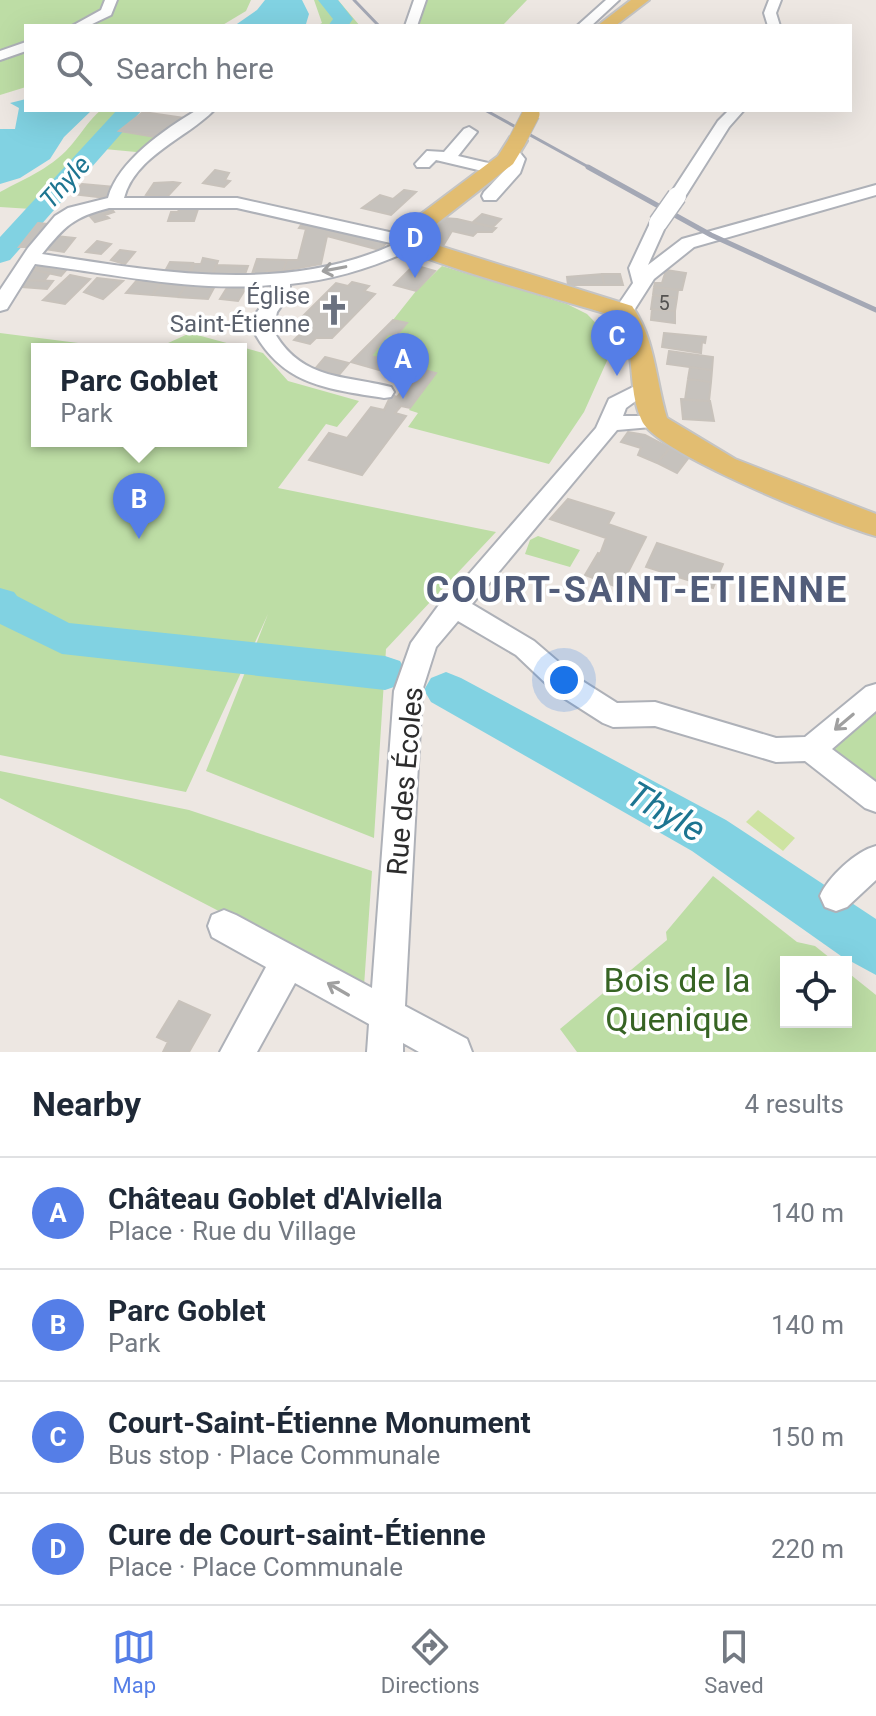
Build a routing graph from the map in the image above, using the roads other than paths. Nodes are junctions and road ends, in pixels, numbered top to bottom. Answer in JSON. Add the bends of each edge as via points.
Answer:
{"nodes":[{"id":1,"x":111,"y":0,"type":"edge"},
{"id":2,"x":420,"y":0,"type":"edge"},
{"id":3,"x":613,"y":0,"type":"edge"},
{"id":4,"x":641,"y":0,"type":"edge"},
{"id":5,"x":775,"y":0,"type":"edge"},
{"id":6,"x":82,"y":24,"type":"edge"},
{"id":7,"x":412,"y":24,"type":"edge"},
{"id":8,"x":585,"y":24,"type":"edge"},
{"id":9,"x":608,"y":24,"type":"edge"},
{"id":10,"x":773,"y":24,"type":"edge"},
{"id":11,"x":24,"y":47,"type":"edge"},
{"id":12,"x":0,"y":56,"type":"edge"},
{"id":13,"x":204,"y":112,"type":"edge"},
{"id":14,"x":533,"y":112,"type":"edge"},
{"id":15,"x":735,"y":112,"type":"edge"},
{"id":16,"x":469,"y":132,"type":"dead end"},
{"id":17,"x":514,"y":146,"type":"junction"},
{"id":18,"x":448,"y":158,"type":"junction"},
{"id":19,"x":423,"y":164,"type":"dead end"},
{"id":20,"x":495,"y":169,"type":"junction"},
{"id":21,"x":876,"y":190,"type":"edge"},
{"id":22,"x":490,"y":196,"type":"dead end"},
{"id":23,"x":115,"y":202,"type":"junction"},
{"id":24,"x":398,"y":247,"type":"junction"},
{"id":25,"x":84,"y":255,"type":"dead end"},
{"id":26,"x":30,"y":258,"type":"junction"},
{"id":27,"x":374,"y":273,"type":"dead end"},
{"id":28,"x":148,"y":275,"type":"junction"},
{"id":29,"x":280,"y":280,"type":"junction"},
{"id":30,"x":641,"y":281,"type":"junction"},
{"id":31,"x":0,"y":305,"type":"edge"},
{"id":32,"x":624,"y":311,"type":"junction"},
{"id":33,"x":645,"y":387,"type":"junction"},
{"id":34,"x":384,"y":392,"type":"dead end"},
{"id":35,"x":655,"y":421,"type":"junction"},
{"id":36,"x":611,"y":423,"type":"junction"},
{"id":37,"x":876,"y":526,"type":"edge"},
{"id":38,"x":453,"y":605,"type":"junction"},
{"id":39,"x":876,"y":695,"type":"edge"},
{"id":40,"x":811,"y":749,"type":"junction"},
{"id":41,"x":876,"y":799,"type":"edge"},
{"id":42,"x":876,"y":859,"type":"edge"},
{"id":43,"x":876,"y":870,"type":"edge"},
{"id":44,"x":836,"y":896,"type":"dead end"},
{"id":45,"x":224,"y":926,"type":"dead end"},
{"id":46,"x":289,"y":960,"type":"junction"},
{"id":47,"x":386,"y":1035,"type":"edge"},
{"id":48,"x":238,"y":1052,"type":"edge"},
{"id":49,"x":454,"y":1052,"type":"edge"}],
"edges":[{"from":1,"to":6,"type":"street","via":[[107,12]]},
{"from":2,"to":7,"type":"street"},
{"from":3,"to":8,"type":"street"},
{"from":4,"to":9,"type":"main road"},
{"from":5,"to":10,"type":"street","via":[[770,13]]},
{"from":11,"to":12,"type":"street"},
{"from":13,"to":23,"type":"street","via":[[136,168]]},
{"from":14,"to":17,"type":"main road","bridge":true},
{"from":15,"to":30,"type":"street","bridge":true,"via":[[658,223],[638,268]]},
{"from":16,"to":18,"type":"street"},
{"from":17,"to":20,"type":"main road"},
{"from":17,"to":22,"type":"street","via":[[514,170]]},
{"from":18,"to":19,"type":"street","via":[[433,154]]},
{"from":18,"to":20,"type":"street"},
{"from":20,"to":24,"type":"main road"},
{"from":21,"to":30,"type":"street","via":[[697,240]]},
{"from":23,"to":24,"type":"street","via":[[237,203],[318,219]]},
{"from":23,"to":26,"type":"street","via":[[68,215]]},
{"from":24,"to":27,"type":"street"},
{"from":24,"to":29,"type":"street","one_way":true},
{"from":24,"to":32,"type":"main road"},
{"from":25,"to":28,"type":"street"},
{"from":26,"to":28,"type":"street"},
{"from":26,"to":31,"type":"street"},
{"from":28,"to":29,"type":"street"},
{"from":29,"to":34,"type":"street","via":[[281,293],[263,323],[275,350],[309,378]]},
{"from":30,"to":32,"type":"street"},
{"from":32,"to":33,"type":"main road","via":[[641,347]]},
{"from":33,"to":35,"type":"main road"},
{"from":33,"to":36,"type":"street","name":"Rue des Écoles","via":[[617,404]]},
{"from":35,"to":36,"type":"street"},
{"from":35,"to":37,"type":"main road","via":[[747,475]]},
{"from":36,"to":38,"type":"street","name":"Rue des Écoles"},
{"from":38,"to":40,"type":"street","via":[[525,648],[566,685],[613,715],[655,714],[776,750]]},
{"from":38,"to":47,"type":"street","name":"Rue des Écoles","via":[[424,643],[412,680]]},
{"from":39,"to":40,"type":"street","one_way":true},
{"from":40,"to":41,"type":"street"},
{"from":42,"to":43,"type":"street"},
{"from":42,"to":44,"type":"street"},
{"from":45,"to":46,"type":"street"},
{"from":47,"to":46,"type":"street","one_way":true},
{"from":46,"to":48,"type":"street"},
{"from":47,"to":49,"type":"street"}]}
